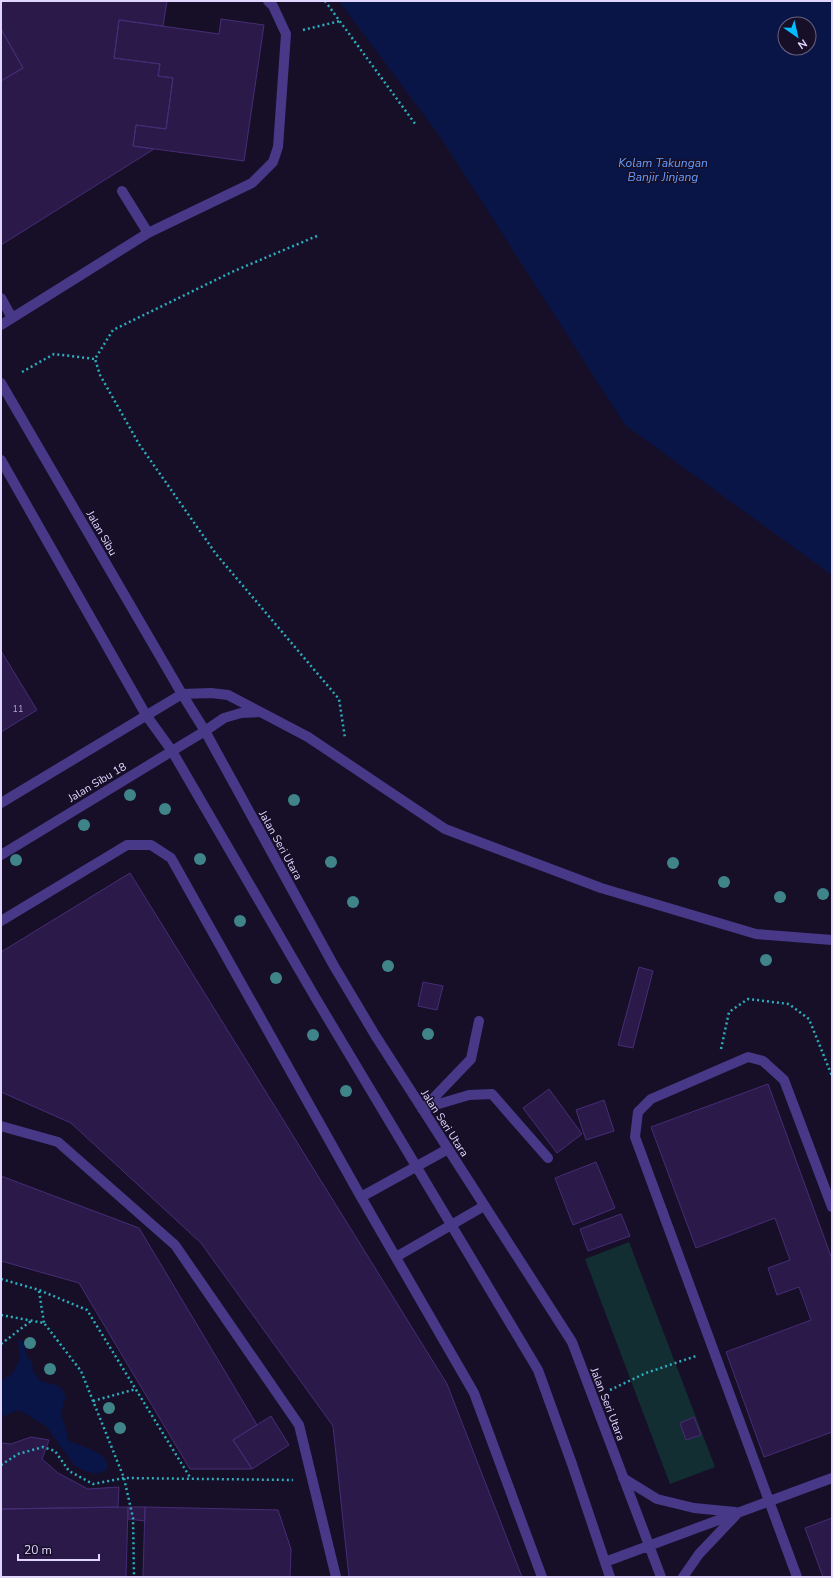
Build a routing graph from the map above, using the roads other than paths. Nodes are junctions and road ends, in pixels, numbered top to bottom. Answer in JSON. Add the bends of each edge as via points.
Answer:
{"nodes":[{"id":1,"x":268,"y":1,"type":"edge"},
{"id":2,"x":122,"y":192,"type":"dead end"},
{"id":3,"x":148,"y":233,"type":"junction"},
{"id":4,"x":1,"y":298,"type":"edge"},
{"id":5,"x":12,"y":318,"type":"junction"},
{"id":6,"x":1,"y":325,"type":"edge"},
{"id":7,"x":1,"y":384,"type":"edge"},
{"id":8,"x":1,"y":460,"type":"edge"},
{"id":9,"x":182,"y":694,"type":"junction"},
{"id":10,"x":260,"y":712,"type":"junction"},
{"id":11,"x":146,"y":714,"type":"junction"},
{"id":12,"x":205,"y":731,"type":"junction"},
{"id":13,"x":172,"y":751,"type":"junction"},
{"id":14,"x":1,"y":803,"type":"edge"},
{"id":15,"x":1,"y":854,"type":"edge"},
{"id":16,"x":1,"y":921,"type":"edge"},
{"id":17,"x":832,"y":940,"type":"edge"},
{"id":18,"x":479,"y":1021,"type":"dead end"},
{"id":19,"x":422,"y":1109,"type":"junction"},
{"id":20,"x":1,"y":1126,"type":"edge"},
{"id":21,"x":448,"y":1149,"type":"junction"},
{"id":22,"x":548,"y":1158,"type":"dead end"},
{"id":23,"x":417,"y":1167,"type":"junction"},
{"id":24,"x":361,"y":1197,"type":"junction"},
{"id":25,"x":484,"y":1206,"type":"junction"},
{"id":26,"x":832,"y":1207,"type":"edge"},
{"id":27,"x":452,"y":1225,"type":"junction"},
{"id":28,"x":396,"y":1257,"type":"junction"},
{"id":29,"x":623,"y":1478,"type":"junction"},
{"id":30,"x":832,"y":1478,"type":"edge"},
{"id":31,"x":769,"y":1501,"type":"junction"},
{"id":32,"x":739,"y":1513,"type":"junction"},
{"id":33,"x":650,"y":1546,"type":"junction"},
{"id":34,"x":606,"y":1562,"type":"junction"},
{"id":35,"x":336,"y":1577,"type":"edge"},
{"id":36,"x":542,"y":1577,"type":"edge"},
{"id":37,"x":610,"y":1577,"type":"edge"},
{"id":38,"x":661,"y":1577,"type":"edge"},
{"id":39,"x":684,"y":1577,"type":"edge"},
{"id":40,"x":797,"y":1577,"type":"edge"}],
"edges":[{"from":1,"to":3,"type":"street","via":[[274,6],[286,34],[278,147],[273,162],[252,183]]},
{"from":2,"to":3,"type":"street"},
{"from":3,"to":5,"type":"street"},
{"from":4,"to":5,"type":"street"},
{"from":5,"to":6,"type":"street"},
{"from":7,"to":9,"type":"street","name":"Jalan Sibu"},
{"from":8,"to":11,"type":"street"},
{"from":9,"to":10,"type":"street","via":[[228,695]]},
{"from":9,"to":11,"type":"street"},
{"from":9,"to":12,"type":"street","name":"Jalan Seri Utara"},
{"from":10,"to":12,"type":"street","name":"Jalan Sibu 18","via":[[241,713],[224,718]]},
{"from":10,"to":17,"type":"street","via":[[308,737],[445,829],[601,888],[756,934]]},
{"from":11,"to":13,"type":"street"},
{"from":11,"to":14,"type":"street"},
{"from":12,"to":13,"type":"street","name":"Jalan Sibu 18"},
{"from":12,"to":19,"type":"street","name":"Jalan Seri Utara","via":[[334,966]]},
{"from":13,"to":15,"type":"street","name":"Jalan Sibu 18"},
{"from":13,"to":23,"type":"street"},
{"from":16,"to":24,"type":"street","via":[[127,846],[151,845],[171,858]]},
{"from":18,"to":19,"type":"street","via":[[471,1059]]},
{"from":19,"to":21,"type":"street","name":"Jalan Seri Utara"},
{"from":19,"to":22,"type":"street","via":[[469,1095],[492,1094]]},
{"from":20,"to":35,"type":"street","via":[[58,1142],[175,1245],[299,1425]]},
{"from":21,"to":23,"type":"street"},
{"from":21,"to":25,"type":"street","name":"Jalan Seri Utara"},
{"from":23,"to":24,"type":"street"},
{"from":23,"to":27,"type":"street"},
{"from":24,"to":28,"type":"street"},
{"from":25,"to":27,"type":"street"},
{"from":25,"to":29,"type":"street","name":"Jalan Seri Utara","via":[[572,1342]]},
{"from":26,"to":31,"type":"street","via":[[784,1080],[763,1061],[748,1057],[716,1070],[651,1099],[638,1112],[635,1137]]},
{"from":27,"to":28,"type":"street"},
{"from":27,"to":34,"type":"street","via":[[538,1370]]},
{"from":28,"to":36,"type":"street","via":[[474,1393]]},
{"from":29,"to":32,"type":"street","via":[[658,1500],[694,1508]]},
{"from":29,"to":33,"type":"street","name":"Jalan Seri Utara"},
{"from":30,"to":31,"type":"street"},
{"from":31,"to":32,"type":"street"},
{"from":31,"to":40,"type":"street"},
{"from":32,"to":33,"type":"street"},
{"from":32,"to":39,"type":"street","via":[[700,1554]]},
{"from":33,"to":34,"type":"street"},
{"from":33,"to":38,"type":"street","name":"Jalan Seri Utara"},
{"from":34,"to":37,"type":"street"}]}
